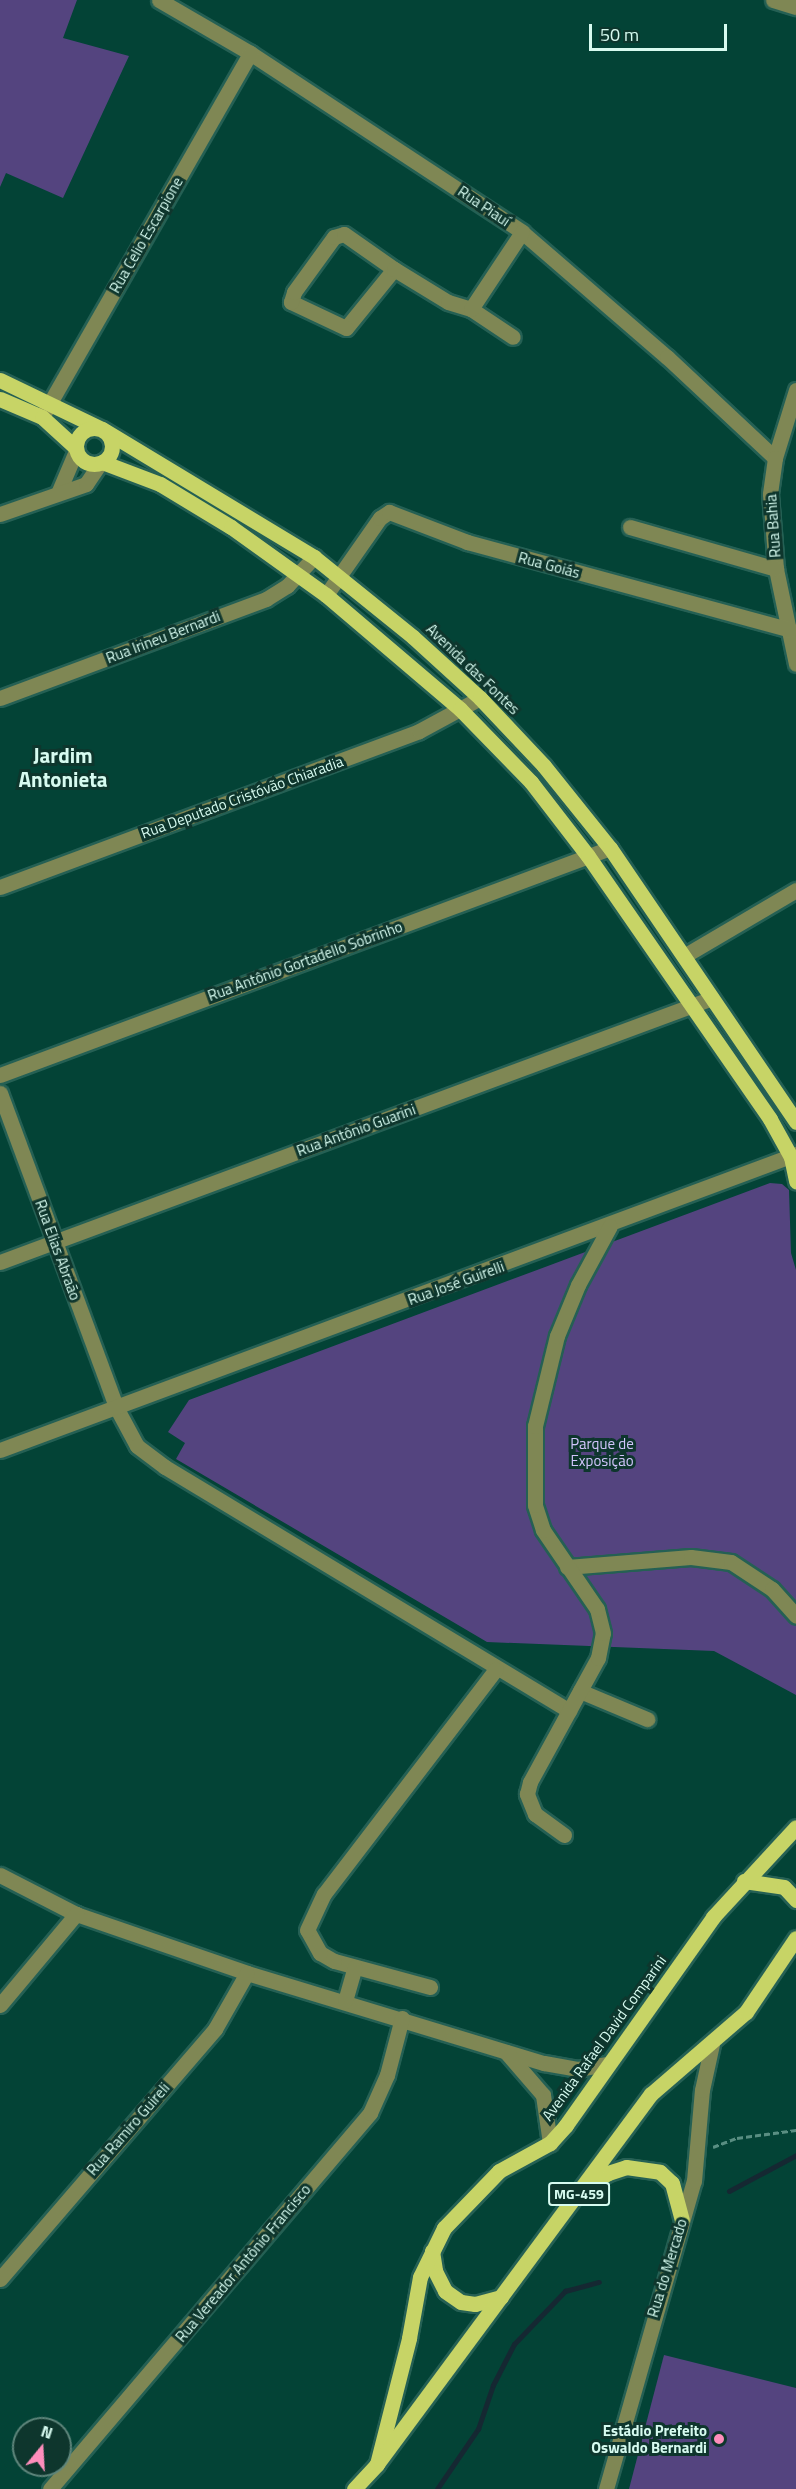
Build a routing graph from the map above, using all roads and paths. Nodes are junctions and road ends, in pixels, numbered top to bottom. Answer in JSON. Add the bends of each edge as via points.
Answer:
{"nodes":[{"id":1,"x":159,"y":0,"type":"edge"},
{"id":2,"x":773,"y":0,"type":"edge"},
{"id":3,"x":796,"y":8,"type":"edge"},
{"id":4,"x":250,"y":53,"type":"junction"},
{"id":5,"x":522,"y":232,"type":"junction"},
{"id":6,"x":394,"y":269,"type":"junction"},
{"id":7,"x":471,"y":309,"type":"junction"},
{"id":8,"x":513,"y":337,"type":"dead end"},
{"id":9,"x":0,"y":380,"type":"edge"},
{"id":10,"x":796,"y":390,"type":"edge"},
{"id":11,"x":0,"y":399,"type":"edge"},
{"id":12,"x":50,"y":402,"type":"junction"},
{"id":13,"x":42,"y":417,"type":"junction"},
{"id":14,"x":102,"y":429,"type":"junction"},
{"id":15,"x":76,"y":450,"type":"junction"},
{"id":16,"x":775,"y":458,"type":"junction"},
{"id":17,"x":101,"y":463,"type":"junction"},
{"id":18,"x":59,"y":491,"type":"junction"},
{"id":19,"x":0,"y":514,"type":"edge"},
{"id":20,"x":630,"y":527,"type":"dead end"},
{"id":21,"x":314,"y":557,"type":"junction"},
{"id":22,"x":776,"y":569,"type":"junction"},
{"id":23,"x":340,"y":575,"type":"junction"},
{"id":24,"x":299,"y":576,"type":"junction"},
{"id":25,"x":326,"y":595,"type":"junction"},
{"id":26,"x":791,"y":612,"type":"edge"},
{"id":27,"x":790,"y":630,"type":"junction"},
{"id":28,"x":796,"y":664,"type":"edge"},
{"id":29,"x":0,"y":698,"type":"edge"},
{"id":30,"x":480,"y":698,"type":"junction"},
{"id":31,"x":460,"y":709,"type":"junction"},
{"id":32,"x":609,"y":848,"type":"junction"},
{"id":33,"x":588,"y":856,"type":"junction"},
{"id":34,"x":0,"y":887,"type":"edge"},
{"id":35,"x":796,"y":890,"type":"edge"},
{"id":36,"x":684,"y":956,"type":"junction"},
{"id":37,"x":712,"y":998,"type":"junction"},
{"id":38,"x":693,"y":1005,"type":"junction"},
{"id":39,"x":0,"y":1075,"type":"edge"},
{"id":40,"x":0,"y":1093,"type":"edge"},
{"id":41,"x":796,"y":1122,"type":"edge"},
{"id":42,"x":794,"y":1156,"type":"edge"},
{"id":43,"x":796,"y":1181,"type":"edge"},
{"id":44,"x":610,"y":1227,"type":"junction"},
{"id":45,"x":55,"y":1242,"type":"junction"},
{"id":46,"x":0,"y":1262,"type":"edge"},
{"id":47,"x":116,"y":1407,"type":"junction"},
{"id":48,"x":0,"y":1450,"type":"edge"},
{"id":49,"x":567,"y":1567,"type":"junction"},
{"id":50,"x":796,"y":1616,"type":"edge"},
{"id":51,"x":496,"y":1669,"type":"junction"},
{"id":52,"x":580,"y":1691,"type":"junction"},
{"id":53,"x":569,"y":1711,"type":"junction"},
{"id":54,"x":647,"y":1719,"type":"dead end"},
{"id":55,"x":796,"y":1827,"type":"edge"},
{"id":56,"x":564,"y":1835,"type":"dead end"},
{"id":57,"x":0,"y":1875,"type":"edge"},
{"id":58,"x":744,"y":1881,"type":"junction"},
{"id":59,"x":796,"y":1900,"type":"edge"},
{"id":60,"x":76,"y":1914,"type":"junction"},
{"id":61,"x":796,"y":1938,"type":"edge"},
{"id":62,"x":355,"y":1967,"type":"junction"},
{"id":63,"x":247,"y":1973,"type":"junction"},
{"id":64,"x":430,"y":1987,"type":"dead end"},
{"id":65,"x":345,"y":2001,"type":"junction"},
{"id":66,"x":0,"y":2005,"type":"edge"},
{"id":67,"x":402,"y":2018,"type":"junction"},
{"id":68,"x":712,"y":2044,"type":"junction"},
{"id":69,"x":504,"y":2050,"type":"junction"},
{"id":70,"x":606,"y":2064,"type":"junction"},
{"id":71,"x":796,"y":2130,"type":"edge"},
{"id":72,"x":550,"y":2143,"type":"junction"},
{"id":73,"x":699,"y":2152,"type":"junction"},
{"id":74,"x":583,"y":2189,"type":"junction"},
{"id":75,"x":682,"y":2220,"type":"junction"},
{"id":76,"x":432,"y":2248,"type":"junction"},
{"id":77,"x":0,"y":2279,"type":"edge"},
{"id":78,"x":501,"y":2297,"type":"junction"},
{"id":79,"x":377,"y":2464,"type":"junction"},
{"id":80,"x":50,"y":2489,"type":"edge"},
{"id":81,"x":354,"y":2489,"type":"edge"},
{"id":82,"x":606,"y":2489,"type":"edge"}],
"edges":[{"from":1,"to":4,"type":"street","name":"Rua Piauí"},
{"from":2,"to":3,"type":"street"},
{"from":4,"to":5,"type":"street","name":"Rua Piauí"},
{"from":4,"to":12,"type":"street","name":"Rua Celio Escarpione"},
{"from":5,"to":7,"type":"street"},
{"from":5,"to":16,"type":"street","name":"Rua Piauí","via":[[667,357]]},
{"from":6,"to":6,"type":"street","via":[[346,328],[291,302],[294,292],[339,234],[351,237]]},
{"from":6,"to":7,"type":"street","via":[[448,302]]},
{"from":7,"to":8,"type":"street"},
{"from":9,"to":12,"type":"main road","name":"Avenida das Fontes"},
{"from":10,"to":16,"type":"street","name":"Rua Bahia"},
{"from":11,"to":13,"type":"main road"},
{"from":12,"to":13,"type":"street","name":"Rua Celio Escarpione"},
{"from":12,"to":14,"type":"main road","name":"Avenida das Fontes"},
{"from":13,"to":15,"type":"main road"},
{"from":14,"to":15,"type":"main road","via":[[82,432]]},
{"from":14,"to":17,"type":"main road","via":[[112,444],[109,456]]},
{"from":14,"to":21,"type":"main road","name":"Avenida das Fontes"},
{"from":15,"to":17,"type":"main road","via":[[85,462]]},
{"from":15,"to":18,"type":"street"},
{"from":16,"to":22,"type":"street","name":"Rua Bahia","via":[[770,494]]},
{"from":17,"to":18,"type":"street","via":[[86,484]]},
{"from":17,"to":24,"type":"main road","via":[[160,484]]},
{"from":18,"to":19,"type":"street"},
{"from":20,"to":22,"type":"street"},
{"from":21,"to":23,"type":"main road","name":"Avenida das Fontes"},
{"from":21,"to":24,"type":"street","name":"Rua Irineu Bernardi"},
{"from":22,"to":26,"type":"street","name":"Rua Bahia"},
{"from":23,"to":25,"type":"street"},
{"from":23,"to":27,"type":"street","name":"Rua Goiás","via":[[380,518],[389,512],[467,542]]},
{"from":23,"to":30,"type":"main road","name":"Avenida das Fontes"},
{"from":24,"to":25,"type":"main road"},
{"from":24,"to":29,"type":"street","name":"Rua Irineu Bernardi","via":[[266,599]]},
{"from":25,"to":31,"type":"main road"},
{"from":26,"to":27,"type":"street","name":"Rua Bahia"},
{"from":27,"to":28,"type":"street","name":"Rua Bahia"},
{"from":30,"to":31,"type":"street","name":"Rua Deputado Cristóvão Chiaradia"},
{"from":30,"to":32,"type":"main road","name":"Avenida das Fontes","via":[[544,766]]},
{"from":31,"to":33,"type":"main road","via":[[550,802]]},
{"from":31,"to":34,"type":"street","name":"Rua Deputado Cristóvão Chiaradia","via":[[419,731]]},
{"from":32,"to":33,"type":"street","name":"Rua Antônio Gortadello Sobrinho"},
{"from":32,"to":36,"type":"main road","name":"Avenida das Fontes"},
{"from":33,"to":38,"type":"main road"},
{"from":33,"to":39,"type":"street","name":"Rua Antônio Gortadello Sobrinho"},
{"from":35,"to":36,"type":"street"},
{"from":36,"to":37,"type":"main road","name":"Avenida das Fontes"},
{"from":37,"to":38,"type":"street","name":"Rua Antônio Guarini"},
{"from":37,"to":41,"type":"main road","name":"Avenida das Fontes"},
{"from":38,"to":42,"type":"main road"},
{"from":38,"to":45,"type":"street","name":"Rua Antônio Guarini"},
{"from":40,"to":45,"type":"street","name":"Rua Elias Abraão"},
{"from":42,"to":43,"type":"main road"},
{"from":42,"to":44,"type":"street","name":"Rua José Guirelli"},
{"from":44,"to":47,"type":"street","name":"Rua José Guirelli"},
{"from":44,"to":49,"type":"street","via":[[556,1335],[535,1426],[535,1505],[543,1530]]},
{"from":45,"to":46,"type":"street","name":"Rua Antônio Guarini"},
{"from":45,"to":47,"type":"street","name":"Rua Elias Abraão"},
{"from":47,"to":48,"type":"street","name":"Rua José Guirelli"},
{"from":47,"to":51,"type":"street","name":"Rua Elias Abraão","via":[[137,1446],[156,1461]]},
{"from":49,"to":50,"type":"street","via":[[691,1557],[731,1562],[772,1589]]},
{"from":49,"to":52,"type":"street","via":[[597,1609],[603,1633],[598,1658]]},
{"from":51,"to":53,"type":"street","name":"Rua Elias Abraão"},
{"from":51,"to":62,"type":"street","via":[[311,1916],[307,1930],[320,1953]]},
{"from":52,"to":53,"type":"street"},
{"from":52,"to":54,"type":"street"},
{"from":53,"to":56,"type":"street","via":[[527,1794],[535,1814]]},
{"from":55,"to":58,"type":"main road","name":"Avenida Rafael David Comparini","number":"MG-459"},
{"from":57,"to":60,"type":"street"},
{"from":58,"to":59,"type":"main road","via":[[784,1887]]},
{"from":58,"to":70,"type":"main road","name":"Avenida Rafael David Comparini","number":"MG-459"},
{"from":60,"to":63,"type":"street"},
{"from":60,"to":66,"type":"street"},
{"from":61,"to":68,"type":"main road","name":"Avenida Rafael David Comparini","number":"MG-459","via":[[746,2012]]},
{"from":62,"to":64,"type":"street"},
{"from":62,"to":65,"type":"street"},
{"from":63,"to":65,"type":"street"},
{"from":63,"to":77,"type":"street","name":"Rua Ramiro Guireli","via":[[215,2029]]},
{"from":65,"to":67,"type":"street"},
{"from":67,"to":69,"type":"street"},
{"from":67,"to":80,"type":"street","name":"Rua Vereador Antônio Francisco","via":[[387,2075],[370,2113]]},
{"from":68,"to":73,"type":"street","name":"Rua do Mercado","via":[[702,2090]]},
{"from":68,"to":74,"type":"main road","name":"Avenida Rafael David Comparini","number":"MG-459","via":[[651,2094]]},
{"from":69,"to":70,"type":"street","via":[[578,2069]]},
{"from":69,"to":72,"type":"street","via":[[543,2095]]},
{"from":70,"to":72,"type":"main road","name":"Avenida Rafael David Comparini","number":"MG-459","via":[[585,2100]]},
{"from":71,"to":73,"type":"path","via":[[737,2138]]},
{"from":72,"to":76,"type":"main road","name":"Avenida Rafael David Comparini","number":"MG-459","via":[[499,2171],[444,2228]]},
{"from":73,"to":75,"type":"street","name":"Rua do Mercado"},
{"from":74,"to":75,"type":"main road","via":[[626,2167],[660,2172],[672,2183]]},
{"from":74,"to":78,"type":"main road","name":"Avenida Rafael David Comparini","number":"MG-459"},
{"from":75,"to":82,"type":"street","name":"Rua do Mercado"},
{"from":76,"to":78,"type":"main road","via":[[435,2271],[445,2291],[461,2302],[475,2304]]},
{"from":76,"to":79,"type":"main road","name":"Avenida Rafael David Comparini","number":"MG-459","via":[[420,2277]]},
{"from":78,"to":79,"type":"main road","name":"Avenida Rafael David Comparini","number":"MG-459"},
{"from":79,"to":81,"type":"main road","name":"Avenida Rafael David Comparini","number":"MG-459"}]}
